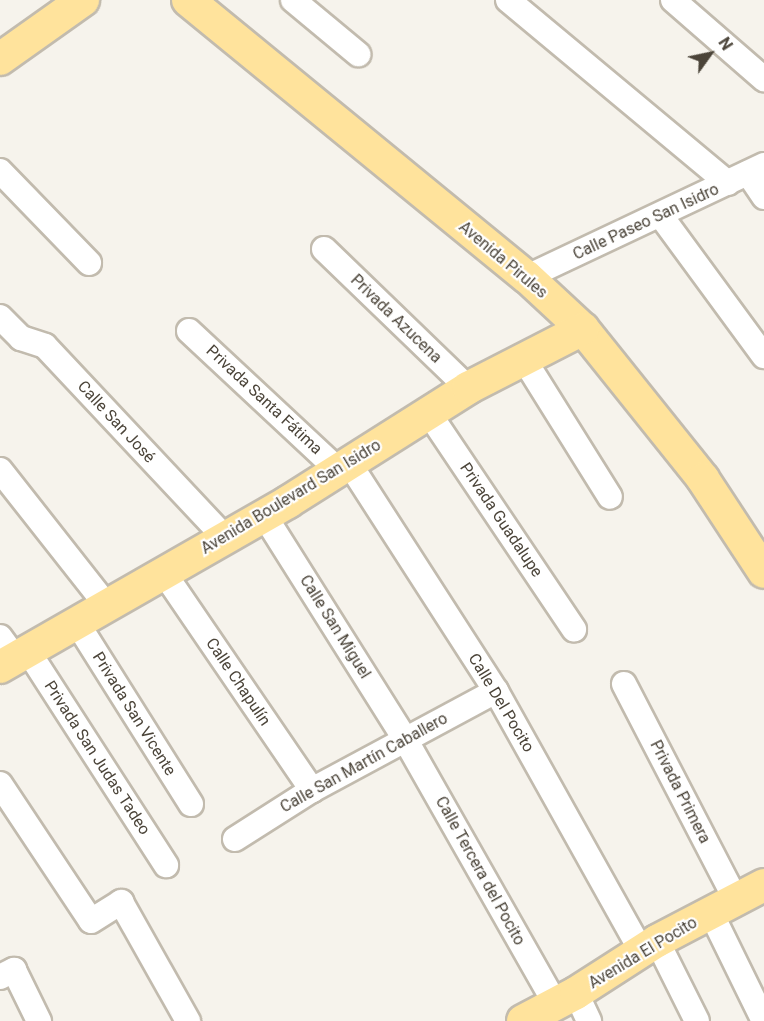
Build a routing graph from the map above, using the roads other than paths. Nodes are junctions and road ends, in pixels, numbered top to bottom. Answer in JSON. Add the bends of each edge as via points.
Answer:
{"nodes":[{"id":1,"x":83,"y":0,"type":"edge"},
{"id":2,"x":188,"y":0,"type":"edge"},
{"id":3,"x":293,"y":0,"type":"edge"},
{"id":4,"x":508,"y":0,"type":"edge"},
{"id":5,"x":673,"y":0,"type":"edge"},
{"id":6,"x":3,"y":52,"type":"edge"},
{"id":7,"x":358,"y":54,"type":"dead end"},
{"id":8,"x":764,"y":79,"type":"edge"},
{"id":9,"x":0,"y":171,"type":"edge"},
{"id":10,"x":746,"y":174,"type":"edge"},
{"id":11,"x":764,"y":197,"type":"edge"},
{"id":12,"x":661,"y":216,"type":"junction"},
{"id":13,"x":324,"y":249,"type":"dead end"},
{"id":14,"x":89,"y":263,"type":"dead end"},
{"id":15,"x":527,"y":277,"type":"junction"},
{"id":16,"x":0,"y":317,"type":"edge"},
{"id":17,"x":583,"y":329,"type":"junction"},
{"id":18,"x":189,"y":331,"type":"dead end"},
{"id":19,"x":764,"y":356,"type":"edge"},
{"id":20,"x":525,"y":361,"type":"junction"},
{"id":21,"x":468,"y":388,"type":"junction"},
{"id":22,"x":428,"y":412,"type":"junction"},
{"id":23,"x":344,"y":466,"type":"junction"},
{"id":24,"x":0,"y":470,"type":"edge"},
{"id":25,"x":610,"y":497,"type":"dead end"},
{"id":26,"x":264,"y":515,"type":"junction"},
{"id":27,"x":225,"y":538,"type":"junction"},
{"id":28,"x":764,"y":572,"type":"edge"},
{"id":29,"x":164,"y":573,"type":"junction"},
{"id":30,"x":107,"y":606,"type":"junction"},
{"id":31,"x":77,"y":623,"type":"junction"},
{"id":32,"x":574,"y":628,"type":"dead end"},
{"id":33,"x":11,"y":653,"type":"edge"},
{"id":34,"x":624,"y":684,"type":"dead end"},
{"id":35,"x":496,"y":691,"type":"junction"},
{"id":36,"x":405,"y":738,"type":"junction"},
{"id":37,"x":0,"y":784,"type":"edge"},
{"id":38,"x":312,"y":790,"type":"junction"},
{"id":39,"x":191,"y":804,"type":"dead end"},
{"id":40,"x":235,"y":839,"type":"dead end"},
{"id":41,"x":166,"y":865,"type":"dead end"},
{"id":42,"x":764,"y":885,"type":"edge"},
{"id":43,"x":723,"y":907,"type":"junction"},
{"id":44,"x":649,"y":946,"type":"junction"},
{"id":45,"x":0,"y":977,"type":"edge"},
{"id":46,"x":573,"y":1006,"type":"edge"},
{"id":47,"x":39,"y":1021,"type":"edge"},
{"id":48,"x":188,"y":1021,"type":"edge"},
{"id":49,"x":523,"y":1021,"type":"edge"},
{"id":50,"x":697,"y":1021,"type":"edge"},
{"id":51,"x":764,"y":1021,"type":"edge"}],
"edges":[{"from":1,"to":6,"type":"main road"},
{"from":2,"to":15,"type":"main road","name":"Avenida Pirules"},
{"from":3,"to":7,"type":"street"},
{"from":4,"to":10,"type":"street"},
{"from":5,"to":8,"type":"street"},
{"from":9,"to":14,"type":"street"},
{"from":10,"to":11,"type":"street"},
{"from":10,"to":12,"type":"street","name":"Calle Paseo San Isidro"},
{"from":12,"to":15,"type":"street","name":"Calle Paseo San Isidro"},
{"from":12,"to":19,"type":"street"},
{"from":13,"to":21,"type":"street","name":"Privada Azucena"},
{"from":15,"to":17,"type":"main road","name":"Avenida Pirules"},
{"from":16,"to":27,"type":"street","name":"Calle San José","via":[[21,338],[45,346]]},
{"from":17,"to":20,"type":"main road","name":"Avenida Boulevard San Isidro"},
{"from":17,"to":28,"type":"main road","name":"Avenida Pirules","via":[[703,479]]},
{"from":18,"to":23,"type":"street","name":"Privada Santa Fátima"},
{"from":20,"to":21,"type":"main road","name":"Avenida Boulevard San Isidro"},
{"from":20,"to":25,"type":"street"},
{"from":21,"to":22,"type":"main road","name":"Avenida Boulevard San Isidro"},
{"from":22,"to":23,"type":"main road","name":"Avenida Boulevard San Isidro"},
{"from":22,"to":32,"type":"street","name":"Privada Guadalupe"},
{"from":23,"to":26,"type":"main road","name":"Avenida Boulevard San Isidro"},
{"from":23,"to":35,"type":"street","name":"Calle Del Pocito"},
{"from":24,"to":30,"type":"street"},
{"from":26,"to":27,"type":"main road","name":"Avenida Boulevard San Isidro"},
{"from":26,"to":36,"type":"street","name":"Calle San Miguel"},
{"from":27,"to":29,"type":"main road","name":"Avenida Boulevard San Isidro"},
{"from":29,"to":30,"type":"main road","name":"Avenida Boulevard San Isidro"},
{"from":29,"to":38,"type":"street","name":"Calle Chapulín"},
{"from":30,"to":31,"type":"main road","name":"Avenida Boulevard San Isidro"},
{"from":31,"to":33,"type":"main road","name":"Avenida Boulevard San Isidro"},
{"from":31,"to":39,"type":"street","name":"Privada San Vicente"},
{"from":33,"to":41,"type":"street","name":"Privada San Judas Tadeo"},
{"from":34,"to":43,"type":"street","name":"Privada Primera"},
{"from":35,"to":36,"type":"street","name":"Calle San Martín Caballero"},
{"from":35,"to":44,"type":"street","name":"Calle Del Pocito"},
{"from":36,"to":38,"type":"street","name":"Calle San Martín Caballero"},
{"from":36,"to":46,"type":"street","name":"Calle Tercera del Pocito"},
{"from":37,"to":48,"type":"street","via":[[91,921],[121,902]]},
{"from":38,"to":40,"type":"street","name":"Calle San Martín Caballero"},
{"from":42,"to":43,"type":"main road","name":"Avenida El Pocito"},
{"from":43,"to":44,"type":"main road","name":"Avenida El Pocito"},
{"from":43,"to":51,"type":"street","name":"Privada Primera"},
{"from":44,"to":46,"type":"main road","name":"Avenida El Pocito"},
{"from":44,"to":50,"type":"street","name":"Calle Del Pocito"},
{"from":45,"to":47,"type":"street","via":[[14,970]]},
{"from":46,"to":49,"type":"main road","name":"Avenida El Pocito"}]}
